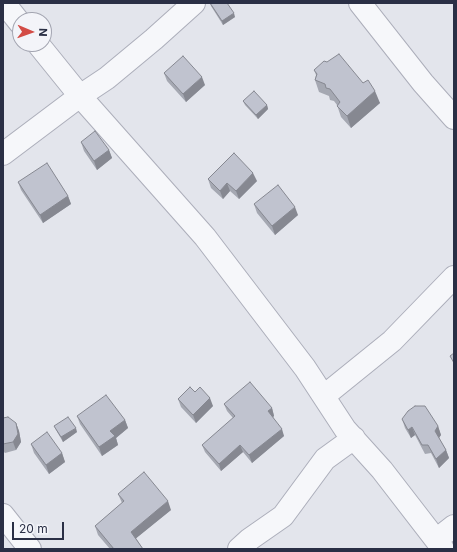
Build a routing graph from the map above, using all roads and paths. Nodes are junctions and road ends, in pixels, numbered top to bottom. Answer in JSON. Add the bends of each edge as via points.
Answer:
{"nodes":[{"id":1,"x":4,"y":3,"type":"edge"},
{"id":2,"x":194,"y":3,"type":"edge"},
{"id":3,"x":360,"y":3,"type":"edge"},
{"id":4,"x":12,"y":12,"type":"edge"},
{"id":5,"x":44,"y":52,"type":"edge"},
{"id":6,"x":80,"y":96,"type":"junction"},
{"id":7,"x":454,"y":118,"type":"edge"},
{"id":8,"x":3,"y":154,"type":"edge"},
{"id":9,"x":454,"y":277,"type":"edge"},
{"id":10,"x":324,"y":396,"type":"junction"},
{"id":11,"x":354,"y":438,"type":"junction"},
{"id":12,"x":3,"y":515,"type":"edge"},
{"id":13,"x":454,"y":526,"type":"edge"},
{"id":14,"x":440,"y":545,"type":"edge"},
{"id":15,"x":30,"y":549,"type":"edge"},
{"id":16,"x":239,"y":549,"type":"edge"}],
"edges":[{"from":1,"to":4,"type":"street"},
{"from":2,"to":6,"type":"street","via":[[107,78]]},
{"from":3,"to":7,"type":"street"},
{"from":5,"to":6,"type":"street"},
{"from":6,"to":8,"type":"street"},
{"from":6,"to":10,"type":"street","via":[[205,237]]},
{"from":9,"to":10,"type":"street","via":[[392,341]]},
{"from":10,"to":11,"type":"street","via":[[345,429]]},
{"from":11,"to":14,"type":"street"},
{"from":11,"to":16,"type":"street","via":[[325,459],[283,516]]},
{"from":12,"to":15,"type":"street"},
{"from":13,"to":14,"type":"street"}]}
